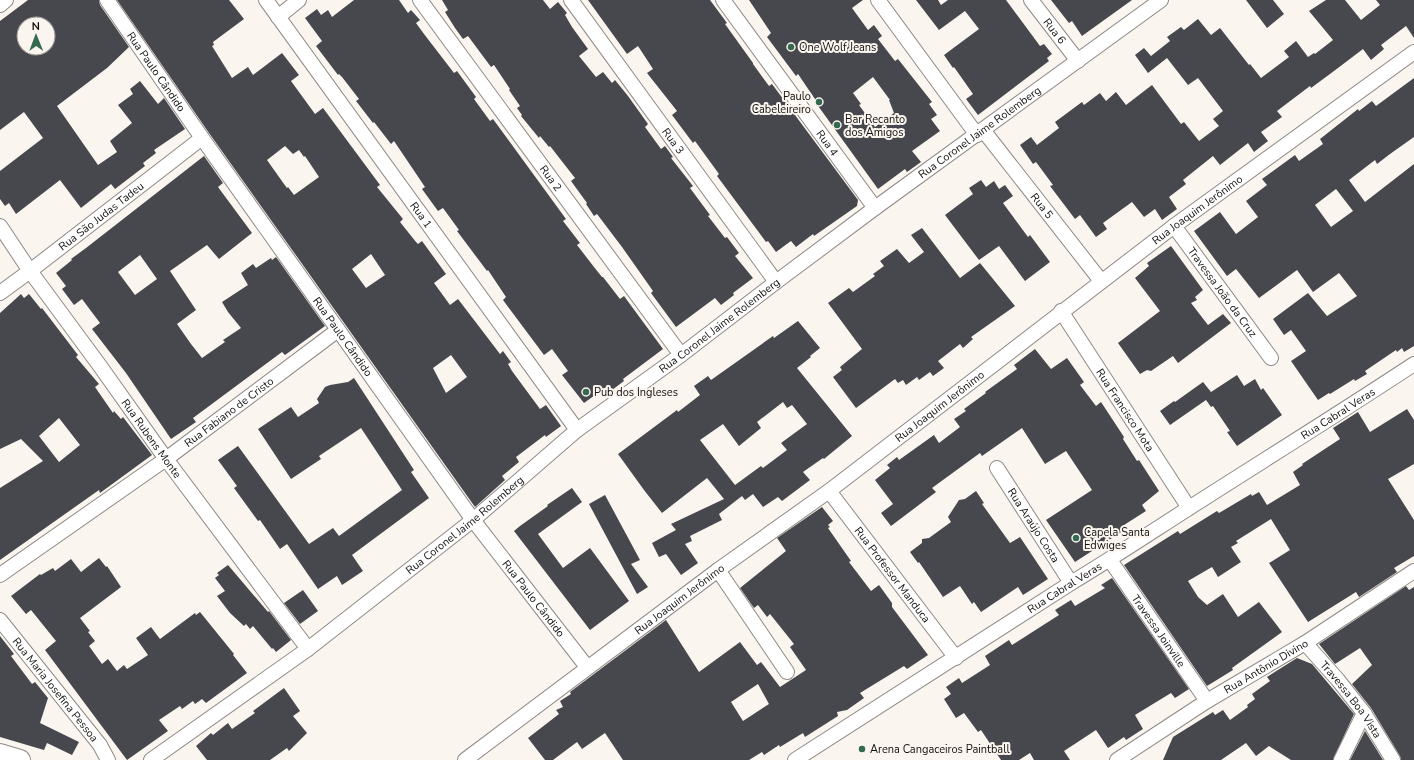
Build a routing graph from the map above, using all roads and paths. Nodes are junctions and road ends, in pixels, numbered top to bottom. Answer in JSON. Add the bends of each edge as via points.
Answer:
{"nodes":[{"id":1,"x":6,"y":0,"type":"edge"},
{"id":2,"x":107,"y":0,"type":"edge"},
{"id":3,"x":266,"y":0,"type":"edge"},
{"id":4,"x":299,"y":0,"type":"edge"},
{"id":5,"x":420,"y":0,"type":"edge"},
{"id":6,"x":571,"y":0,"type":"edge"},
{"id":7,"x":723,"y":0,"type":"edge"},
{"id":8,"x":878,"y":0,"type":"edge"},
{"id":9,"x":1032,"y":0,"type":"edge"},
{"id":10,"x":1161,"y":0,"type":"edge"},
{"id":11,"x":0,"y":5,"type":"edge"},
{"id":12,"x":278,"y":16,"type":"junction"},
{"id":13,"x":1414,"y":52,"type":"edge"},
{"id":14,"x":1078,"y":61,"type":"junction"},
{"id":15,"x":980,"y":132,"type":"junction"},
{"id":16,"x":202,"y":138,"type":"junction"},
{"id":17,"x":875,"y":208,"type":"junction"},
{"id":18,"x":0,"y":226,"type":"edge"},
{"id":19,"x":1174,"y":226,"type":"junction"},
{"id":20,"x":30,"y":271,"type":"junction"},
{"id":21,"x":1101,"y":281,"type":"junction"},
{"id":22,"x":776,"y":282,"type":"junction"},
{"id":23,"x":0,"y":293,"type":"edge"},
{"id":24,"x":1061,"y":312,"type":"junction"},
{"id":25,"x":338,"y":330,"type":"junction"},
{"id":26,"x":681,"y":355,"type":"junction"},
{"id":27,"x":1271,"y":358,"type":"dead end"},
{"id":28,"x":1414,"y":364,"type":"edge"},
{"id":29,"x":577,"y":430,"type":"junction"},
{"id":30,"x":166,"y":459,"type":"junction"},
{"id":31,"x":997,"y":468,"type":"dead end"},
{"id":32,"x":829,"y":491,"type":"junction"},
{"id":33,"x":1189,"y":508,"type":"junction"},
{"id":34,"x":473,"y":520,"type":"junction"},
{"id":35,"x":1110,"y":560,"type":"junction"},
{"id":36,"x":718,"y":570,"type":"junction"},
{"id":37,"x":1414,"y":571,"type":"edge"},
{"id":38,"x":0,"y":575,"type":"edge"},
{"id":39,"x":1071,"y":583,"type":"junction"},
{"id":40,"x":0,"y":620,"type":"edge"},
{"id":41,"x":1305,"y":643,"type":"junction"},
{"id":42,"x":308,"y":649,"type":"junction"},
{"id":43,"x":956,"y":658,"type":"junction"},
{"id":44,"x":587,"y":667,"type":"junction"},
{"id":45,"x":786,"y":672,"type":"dead end"},
{"id":46,"x":1207,"y":701,"type":"junction"},
{"id":47,"x":1364,"y":713,"type":"junction"},
{"id":48,"x":0,"y":754,"type":"edge"},
{"id":49,"x":20,"y":760,"type":"edge"},
{"id":50,"x":108,"y":760,"type":"edge"},
{"id":51,"x":151,"y":760,"type":"edge"},
{"id":52,"x":465,"y":760,"type":"edge"},
{"id":53,"x":795,"y":760,"type":"edge"},
{"id":54,"x":1117,"y":760,"type":"edge"},
{"id":55,"x":1341,"y":760,"type":"edge"},
{"id":56,"x":1393,"y":760,"type":"edge"}],
"edges":[{"from":1,"to":11,"type":"street"},
{"from":2,"to":16,"type":"street","name":"Rua Paulo Cândido"},
{"from":3,"to":12,"type":"street","name":"Rua 1"},
{"from":4,"to":12,"type":"street"},
{"from":5,"to":26,"type":"street","name":"Rua 2"},
{"from":6,"to":22,"type":"street","name":"Rua 3"},
{"from":7,"to":17,"type":"street","name":"Rua 4"},
{"from":8,"to":15,"type":"street","name":"Rua 5"},
{"from":9,"to":14,"type":"street","name":"Rua 6"},
{"from":10,"to":14,"type":"street","name":"Rua Coronel Jaime Rolemberg"},
{"from":12,"to":29,"type":"street","name":"Rua 1","via":[[440,244]]},
{"from":13,"to":19,"type":"street","name":"Rua Joaquim Jerônimo"},
{"from":14,"to":15,"type":"street","name":"Rua Coronel Jaime Rolemberg"},
{"from":15,"to":17,"type":"street","name":"Rua Coronel Jaime Rolemberg"},
{"from":15,"to":21,"type":"street","name":"Rua 5"},
{"from":16,"to":20,"type":"street","name":"Rua São Judas Tadeu"},
{"from":16,"to":25,"type":"street","name":"Rua Paulo Cândido"},
{"from":17,"to":22,"type":"street","name":"Rua Coronel Jaime Rolemberg"},
{"from":18,"to":20,"type":"street","name":"Rua Rubens Monte"},
{"from":19,"to":21,"type":"street","name":"Rua Joaquim Jerônimo"},
{"from":19,"to":27,"type":"street","name":"Travessa João da Cruz"},
{"from":20,"to":23,"type":"street","name":"Rua São Judas Tadeu"},
{"from":20,"to":30,"type":"street","name":"Rua Rubens Monte"},
{"from":21,"to":24,"type":"street","name":"Rua Joaquim Jerônimo"},
{"from":22,"to":26,"type":"street","name":"Rua Coronel Jaime Rolemberg"},
{"from":24,"to":32,"type":"street","name":"Rua Joaquim Jerônimo"},
{"from":24,"to":33,"type":"street","name":"Rua Francisco Mota"},
{"from":25,"to":30,"type":"street","name":"Rua Fabiano de Cristo"},
{"from":25,"to":34,"type":"street","name":"Rua Paulo Cândido"},
{"from":26,"to":29,"type":"street","name":"Rua Coronel Jaime Rolemberg"},
{"from":28,"to":33,"type":"street","name":"Rua Cabral Veras"},
{"from":29,"to":34,"type":"street","name":"Rua Coronel Jaime Rolemberg"},
{"from":30,"to":38,"type":"street","name":"Rua Fabiano de Cristo"},
{"from":30,"to":42,"type":"street","name":"Rua Rubens Monte"},
{"from":31,"to":39,"type":"street","name":"Rua Araújo Costa"},
{"from":32,"to":36,"type":"street","name":"Rua Joaquim Jerônimo"},
{"from":32,"to":43,"type":"street","name":"Rua Professor Manduca"},
{"from":33,"to":35,"type":"street","name":"Rua Cabral Veras"},
{"from":34,"to":42,"type":"street","name":"Rua Coronel Jaime Rolemberg"},
{"from":34,"to":44,"type":"street","name":"Rua Paulo Cândido"},
{"from":35,"to":39,"type":"street","name":"Rua Cabral Veras"},
{"from":35,"to":46,"type":"street","name":"Travessa Joinville"},
{"from":36,"to":44,"type":"street","name":"Rua Joaquim Jerônimo"},
{"from":36,"to":45,"type":"street"},
{"from":37,"to":41,"type":"street","name":"Rua Antônio Divino"},
{"from":39,"to":43,"type":"street","name":"Rua Cabral Veras"},
{"from":40,"to":50,"type":"street","name":"Rua Maria Josefina Pessoa","via":[[100,745]]},
{"from":41,"to":46,"type":"street","name":"Rua Antônio Divino"},
{"from":41,"to":47,"type":"street","name":"Travessa Boa Vista"},
{"from":42,"to":51,"type":"street","name":"Rua Coronel Jaime Rolemberg"},
{"from":43,"to":53,"type":"street","name":"Rua Cabral Veras"},
{"from":44,"to":52,"type":"street","name":"Rua Joaquim Jerônimo"},
{"from":46,"to":54,"type":"street","name":"Rua Antônio Divino"},
{"from":47,"to":55,"type":"street"},
{"from":47,"to":56,"type":"street","name":"Travessa Boa Vista"},
{"from":48,"to":49,"type":"main road"}]}
